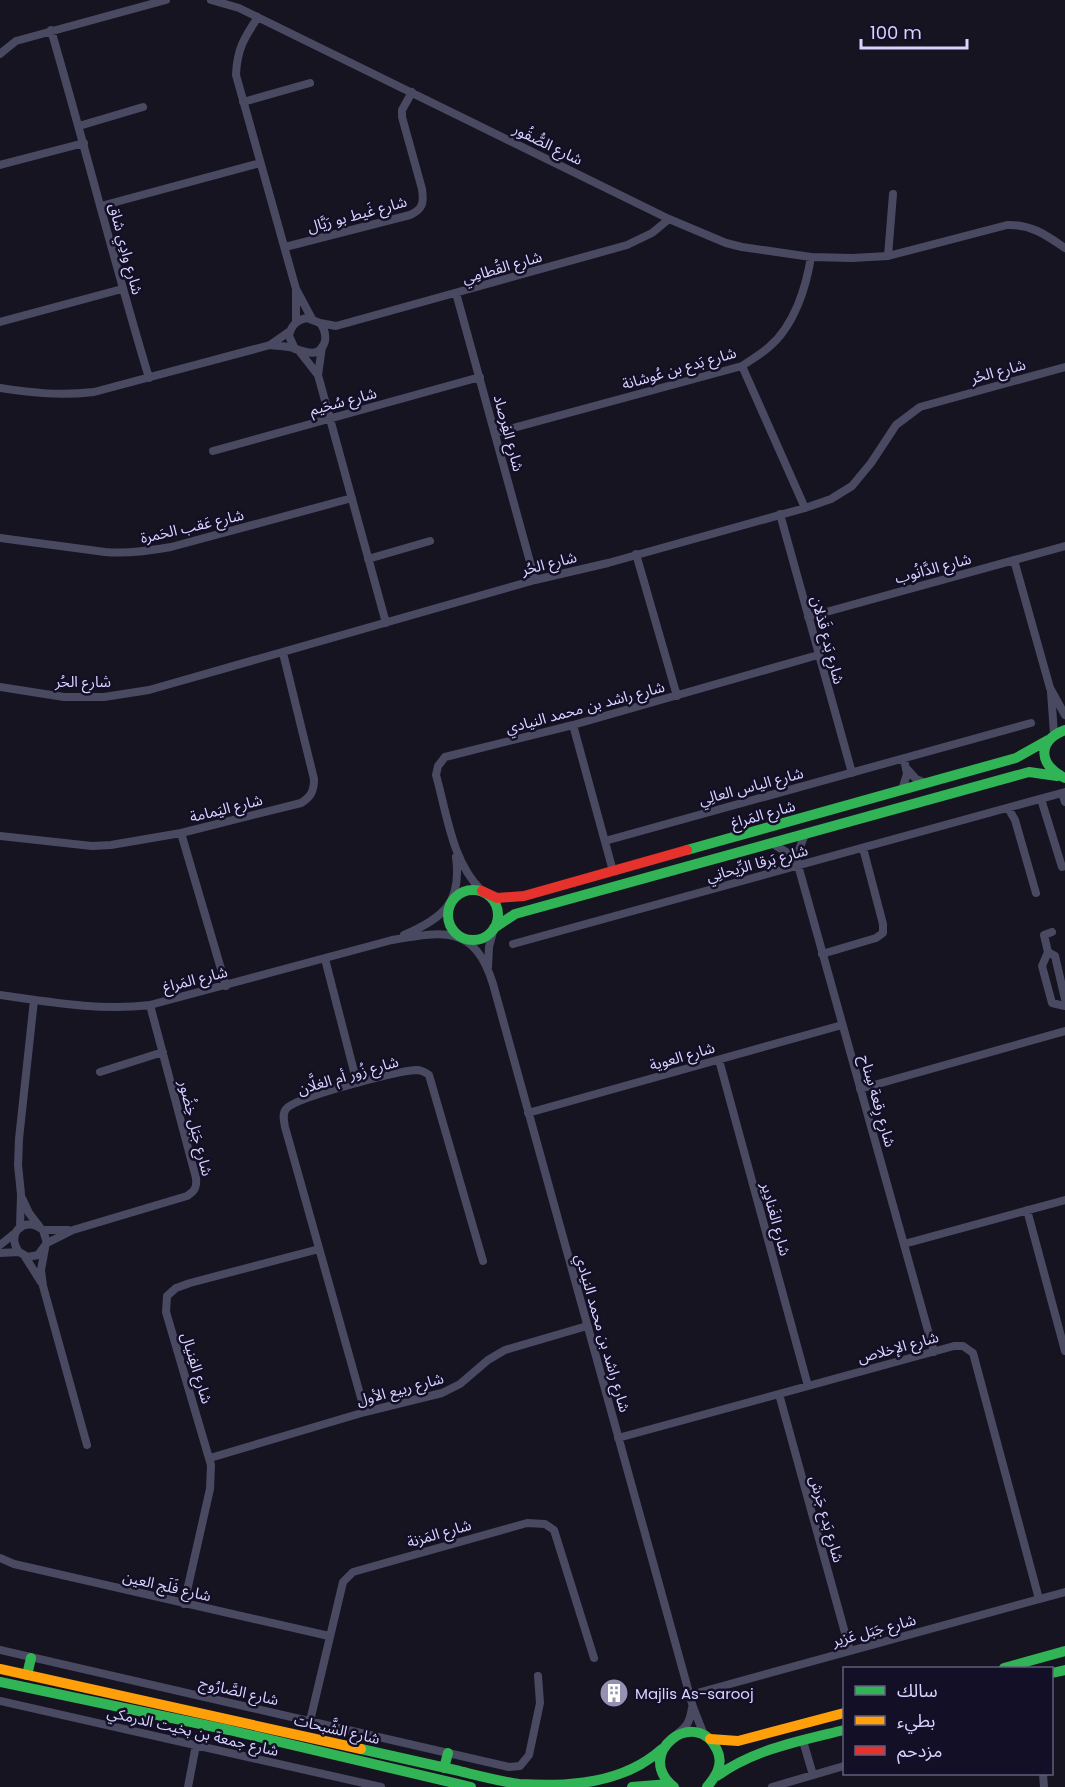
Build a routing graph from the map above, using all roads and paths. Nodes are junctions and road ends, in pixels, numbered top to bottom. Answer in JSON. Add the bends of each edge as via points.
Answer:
{"nodes":[{"id":1,"x":166,"y":0,"type":"edge"},
{"id":2,"x":211,"y":0,"type":"edge"},
{"id":3,"x":258,"y":17,"type":"junction"},
{"id":4,"x":51,"y":30,"type":"junction"},
{"id":5,"x":0,"y":54,"type":"edge"},
{"id":6,"x":310,"y":82,"type":"dead end"},
{"id":7,"x":412,"y":92,"type":"junction"},
{"id":8,"x":243,"y":102,"type":"junction"},
{"id":9,"x":143,"y":108,"type":"dead end"},
{"id":10,"x":79,"y":126,"type":"junction"},
{"id":11,"x":84,"y":143,"type":"junction"},
{"id":12,"x":260,"y":163,"type":"junction"},
{"id":13,"x":0,"y":165,"type":"edge"},
{"id":14,"x":893,"y":194,"type":"dead end"},
{"id":15,"x":101,"y":206,"type":"junction"},
{"id":16,"x":669,"y":219,"type":"junction"},
{"id":17,"x":285,"y":248,"type":"junction"},
{"id":18,"x":1065,"y":248,"type":"edge"},
{"id":19,"x":888,"y":256,"type":"junction"},
{"id":20,"x":811,"y":257,"type":"junction"},
{"id":21,"x":122,"y":289,"type":"junction"},
{"id":22,"x":296,"y":289,"type":"junction"},
{"id":23,"x":456,"y":294,"type":"junction"},
{"id":24,"x":316,"y":321,"type":"junction"},
{"id":25,"x":0,"y":322,"type":"edge"},
{"id":26,"x":296,"y":322,"type":"junction"},
{"id":27,"x":336,"y":326,"type":"junction"},
{"id":28,"x":290,"y":331,"type":"junction"},
{"id":29,"x":324,"y":343,"type":"junction"},
{"id":30,"x":270,"y":345,"type":"junction"},
{"id":31,"x":298,"y":350,"type":"junction"},
{"id":32,"x":742,"y":366,"type":"junction"},
{"id":33,"x":1065,"y":367,"type":"edge"},
{"id":34,"x":318,"y":375,"type":"junction"},
{"id":35,"x":480,"y":377,"type":"junction"},
{"id":36,"x":149,"y":378,"type":"junction"},
{"id":37,"x":0,"y":388,"type":"edge"},
{"id":38,"x":330,"y":418,"type":"junction"},
{"id":39,"x":495,"y":433,"type":"junction"},
{"id":40,"x":213,"y":451,"type":"dead end"},
{"id":41,"x":352,"y":498,"type":"junction"},
{"id":42,"x":805,"y":508,"type":"junction"},
{"id":43,"x":780,"y":514,"type":"junction"},
{"id":44,"x":0,"y":538,"type":"edge"},
{"id":45,"x":430,"y":541,"type":"dead end"},
{"id":46,"x":1065,"y":546,"type":"edge"},
{"id":47,"x":636,"y":554,"type":"junction"},
{"id":48,"x":368,"y":559,"type":"junction"},
{"id":49,"x":1014,"y":560,"type":"junction"},
{"id":50,"x":535,"y":580,"type":"junction"},
{"id":51,"x":808,"y":617,"type":"junction"},
{"id":52,"x":386,"y":623,"type":"junction"},
{"id":53,"x":283,"y":653,"type":"junction"},
{"id":54,"x":818,"y":655,"type":"junction"},
{"id":55,"x":0,"y":687,"type":"edge"},
{"id":56,"x":1050,"y":688,"type":"junction"},
{"id":57,"x":677,"y":696,"type":"junction"},
{"id":58,"x":1065,"y":715,"type":"edge"},
{"id":59,"x":1031,"y":723,"type":"dead end"},
{"id":60,"x":573,"y":725,"type":"junction"},
{"id":61,"x":1065,"y":730,"type":"edge"},
{"id":62,"x":1051,"y":737,"type":"junction"},
{"id":63,"x":904,"y":759,"type":"junction"},
{"id":64,"x":907,"y":770,"type":"junction"},
{"id":65,"x":852,"y":773,"type":"junction"},
{"id":66,"x":1061,"y":777,"type":"edge"},
{"id":67,"x":925,"y":783,"type":"junction"},
{"id":68,"x":902,"y":790,"type":"junction"},
{"id":69,"x":1063,"y":792,"type":"edge"},
{"id":70,"x":1041,"y":799,"type":"junction"},
{"id":71,"x":1065,"y":802,"type":"edge"},
{"id":72,"x":1008,"y":808,"type":"junction"},
{"id":73,"x":181,"y":833,"type":"junction"},
{"id":74,"x":805,"y":834,"type":"junction"},
{"id":75,"x":0,"y":836,"type":"edge"},
{"id":76,"x":605,"y":841,"type":"junction"},
{"id":77,"x":454,"y":843,"type":"junction"},
{"id":78,"x":773,"y":844,"type":"junction"},
{"id":79,"x":863,"y":848,"type":"junction"},
{"id":80,"x":797,"y":862,"type":"junction"},
{"id":81,"x":1062,"y":867,"type":"dead end"},
{"id":82,"x":613,"y":872,"type":"junction"},
{"id":83,"x":482,"y":891,"type":"junction"},
{"id":84,"x":1036,"y":893,"type":"dead end"},
{"id":85,"x":452,"y":901,"type":"junction"},
{"id":86,"x":494,"y":928,"type":"junction"},
{"id":87,"x":1052,"y":932,"type":"dead end"},
{"id":88,"x":461,"y":936,"type":"junction"},
{"id":89,"x":392,"y":940,"type":"junction"},
{"id":90,"x":513,"y":944,"type":"dead end"},
{"id":91,"x":1048,"y":952,"type":"junction"},
{"id":92,"x":822,"y":954,"type":"junction"},
{"id":93,"x":325,"y":959,"type":"junction"},
{"id":94,"x":488,"y":967,"type":"junction"},
{"id":95,"x":226,"y":986,"type":"junction"},
{"id":96,"x":0,"y":995,"type":"edge"},
{"id":97,"x":1065,"y":999,"type":"edge"},
{"id":98,"x":34,"y":1000,"type":"junction"},
{"id":99,"x":150,"y":1005,"type":"junction"},
{"id":100,"x":1065,"y":1006,"type":"edge"},
{"id":101,"x":842,"y":1025,"type":"junction"},
{"id":102,"x":1065,"y":1031,"type":"edge"},
{"id":103,"x":163,"y":1052,"type":"junction"},
{"id":104,"x":719,"y":1060,"type":"junction"},
{"id":105,"x":100,"y":1072,"type":"dead end"},
{"id":106,"x":357,"y":1083,"type":"junction"},
{"id":107,"x":860,"y":1089,"type":"junction"},
{"id":108,"x":528,"y":1113,"type":"junction"},
{"id":109,"x":21,"y":1194,"type":"junction"},
{"id":110,"x":1065,"y":1200,"type":"edge"},
{"id":111,"x":1027,"y":1210,"type":"junction"},
{"id":112,"x":42,"y":1228,"type":"junction"},
{"id":113,"x":18,"y":1230,"type":"junction"},
{"id":114,"x":73,"y":1230,"type":"junction"},
{"id":115,"x":904,"y":1244,"type":"junction"},
{"id":116,"x":0,"y":1245,"type":"edge"},
{"id":117,"x":46,"y":1246,"type":"junction"},
{"id":118,"x":319,"y":1249,"type":"junction"},
{"id":119,"x":0,"y":1253,"type":"edge"},
{"id":120,"x":21,"y":1253,"type":"junction"},
{"id":121,"x":483,"y":1261,"type":"dead end"},
{"id":122,"x":43,"y":1286,"type":"junction"},
{"id":123,"x":587,"y":1326,"type":"junction"},
{"id":124,"x":1065,"y":1351,"type":"edge"},
{"id":125,"x":934,"y":1352,"type":"junction"},
{"id":126,"x":808,"y":1386,"type":"junction"},
{"id":127,"x":778,"y":1394,"type":"junction"},
{"id":128,"x":365,"y":1412,"type":"junction"},
{"id":129,"x":618,"y":1438,"type":"junction"},
{"id":130,"x":87,"y":1445,"type":"dead end"},
{"id":131,"x":210,"y":1458,"type":"junction"},
{"id":132,"x":0,"y":1558,"type":"edge"},
{"id":133,"x":1065,"y":1592,"type":"edge"},
{"id":134,"x":1040,"y":1599,"type":"junction"},
{"id":135,"x":184,"y":1604,"type":"junction"},
{"id":136,"x":329,"y":1636,"type":"junction"},
{"id":137,"x":0,"y":1650,"type":"edge"},
{"id":138,"x":850,"y":1651,"type":"junction"},
{"id":139,"x":1065,"y":1651,"type":"edge"},
{"id":140,"x":31,"y":1658,"type":"junction"},
{"id":141,"x":594,"y":1658,"type":"dead end"},
{"id":142,"x":1008,"y":1667,"type":"edge"},
{"id":143,"x":0,"y":1669,"type":"edge"},
{"id":144,"x":27,"y":1675,"type":"junction"},
{"id":145,"x":538,"y":1676,"type":"dead end"},
{"id":146,"x":0,"y":1682,"type":"edge"},
{"id":147,"x":690,"y":1695,"type":"junction"},
{"id":148,"x":0,"y":1701,"type":"edge"},
{"id":149,"x":693,"y":1707,"type":"junction"},
{"id":150,"x":843,"y":1713,"type":"edge"},
{"id":151,"x":310,"y":1721,"type":"junction"},
{"id":152,"x":843,"y":1730,"type":"edge"},
{"id":153,"x":675,"y":1735,"type":"junction"},
{"id":154,"x":707,"y":1737,"type":"junction"},
{"id":155,"x":803,"y":1741,"type":"junction"},
{"id":156,"x":196,"y":1745,"type":"junction"},
{"id":157,"x":662,"y":1749,"type":"junction"},
{"id":158,"x":448,"y":1753,"type":"junction"},
{"id":159,"x":843,"y":1767,"type":"edge"},
{"id":160,"x":444,"y":1768,"type":"junction"},
{"id":161,"x":813,"y":1775,"type":"junction"},
{"id":162,"x":717,"y":1777,"type":"junction"},
{"id":163,"x":341,"y":1783,"type":"edge"},
{"id":164,"x":672,"y":1786,"type":"edge"},
{"id":165,"x":188,"y":1787,"type":"edge"},
{"id":166,"x":381,"y":1787,"type":"edge"},
{"id":167,"x":471,"y":1787,"type":"edge"},
{"id":168,"x":632,"y":1787,"type":"edge"},
{"id":169,"x":707,"y":1787,"type":"edge"},
{"id":170,"x":772,"y":1787,"type":"edge"}],
"edges":[{"from":1,"to":4,"type":"street"},
{"from":2,"to":3,"type":"street","name":"شارع الصُّقُور"},
{"from":3,"to":7,"type":"street","name":"شارع الصُّقُور"},
{"from":3,"to":8,"type":"street","via":[[238,53],[236,75]]},
{"from":4,"to":5,"type":"street","via":[[16,41]]},
{"from":4,"to":10,"type":"street","name":"شارع وادِي شاق"},
{"from":6,"to":8,"type":"street"},
{"from":7,"to":16,"type":"street","name":"شارع الصُّقُور"},
{"from":7,"to":17,"type":"street","name":"شارع غَيط بو رَيَّال","via":[[402,117],[422,189],[421,208],[410,215]]},
{"from":8,"to":12,"type":"street"},
{"from":9,"to":10,"type":"street"},
{"from":10,"to":11,"type":"street","name":"شارع وادِي شاق"},
{"from":11,"to":13,"type":"street"},
{"from":11,"to":15,"type":"street","name":"شارع وادِي شاق"},
{"from":12,"to":15,"type":"street"},
{"from":12,"to":17,"type":"street"},
{"from":14,"to":19,"type":"street"},
{"from":15,"to":21,"type":"street","name":"شارع وادِي شاق"},
{"from":16,"to":20,"type":"street","name":"شارع الصُّقُور","via":[[742,248]]},
{"from":16,"to":23,"type":"street","name":"شارع القُطامِي","via":[[627,245]]},
{"from":17,"to":22,"type":"street"},
{"from":18,"to":19,"type":"street","name":"شارع الصُّقُور","via":[[1037,230],[1007,225]]},
{"from":19,"to":20,"type":"street","name":"شارع الصُّقُور"},
{"from":20,"to":32,"type":"street","name":"شارع بَدع بن عُوشانة","via":[[802,293],[785,328],[771,345]]},
{"from":21,"to":25,"type":"street"},
{"from":21,"to":36,"type":"street","name":"شارع وادِي شاق"},
{"from":22,"to":24,"type":"street"},
{"from":22,"to":26,"type":"street"},
{"from":23,"to":27,"type":"street","name":"شارع القُطامِي"},
{"from":23,"to":35,"type":"street","name":"شارع الفِرصاد"},
{"from":24,"to":26,"type":"street"},
{"from":24,"to":27,"type":"street","name":"شارع القُطامِي"},
{"from":24,"to":29,"type":"street","via":[[323,328]]},
{"from":26,"to":28,"type":"street"},
{"from":27,"to":29,"type":"street"},
{"from":28,"to":30,"type":"street"},
{"from":28,"to":31,"type":"street","via":[[290,341]]},
{"from":29,"to":31,"type":"street","via":[[312,353]]},
{"from":29,"to":34,"type":"street"},
{"from":30,"to":31,"type":"street"},
{"from":30,"to":36,"type":"street"},
{"from":31,"to":34,"type":"street"},
{"from":32,"to":39,"type":"street","name":"شارع بَدع بن عُوشانة"},
{"from":32,"to":42,"type":"street"},
{"from":33,"to":42,"type":"street","name":"شارع الحُر","via":[[920,407],[896,425],[852,486]]},
{"from":34,"to":38,"type":"street"},
{"from":35,"to":38,"type":"street","name":"شارع سُحَيم"},
{"from":35,"to":39,"type":"street","name":"شارع الفِرصاد"},
{"from":36,"to":37,"type":"street","via":[[67,396]]},
{"from":38,"to":40,"type":"street","name":"شارع سُحَيم"},
{"from":38,"to":41,"type":"street"},
{"from":39,"to":50,"type":"street","name":"شارع الفِرصاد"},
{"from":41,"to":44,"type":"street","name":"شارع عَقب الحَمرة","via":[[147,552],[122,554]]},
{"from":41,"to":48,"type":"street"},
{"from":42,"to":43,"type":"street","name":"شارع الحُر"},
{"from":43,"to":47,"type":"street","name":"شارع الحُر"},
{"from":43,"to":51,"type":"street","name":"شارع بَدع قَذلان"},
{"from":45,"to":48,"type":"street"},
{"from":46,"to":49,"type":"street","name":"شارع الدَّانُوب"},
{"from":47,"to":50,"type":"street","name":"شارع الحُر"},
{"from":47,"to":57,"type":"street"},
{"from":48,"to":52,"type":"street"},
{"from":49,"to":51,"type":"street","name":"شارع الدَّانُوب"},
{"from":49,"to":56,"type":"street"},
{"from":50,"to":52,"type":"street","name":"شارع الحُر"},
{"from":51,"to":54,"type":"street","name":"شارع بَدع قَذلان"},
{"from":52,"to":53,"type":"street","name":"شارع الحُر"},
{"from":53,"to":55,"type":"street","name":"شارع الحُر","via":[[148,690],[104,697],[64,697]]},
{"from":53,"to":73,"type":"street","name":"شارع اليَمامة","via":[[313,772],[312,794],[301,803]]},
{"from":54,"to":57,"type":"street","name":"شارع راشد بن محمد النيادي"},
{"from":54,"to":65,"type":"street","name":"شارع بَدع قَذلان"},
{"from":56,"to":58,"type":"street"},
{"from":56,"to":62,"type":"street"},
{"from":57,"to":60,"type":"street","name":"شارع راشد بن محمد النيادي"},
{"from":59,"to":63,"type":"street","name":"شارع الياس العالِي"},
{"from":60,"to":76,"type":"street"},
{"from":60,"to":77,"type":"street","name":"شارع راشد بن محمد النيادي","via":[[445,757],[436,775]]},
{"from":61,"to":62,"type":"street","name":"شارع المَراغ"},
{"from":62,"to":66,"type":"street","via":[[1044,756],[1046,764]]},
{"from":62,"to":67,"type":"street","name":"شارع المَراغ","via":[[1016,758]]},
{"from":63,"to":64,"type":"street"},
{"from":63,"to":65,"type":"street","name":"شارع الياس العالِي"},
{"from":64,"to":67,"type":"street"},
{"from":64,"to":68,"type":"street"},
{"from":65,"to":76,"type":"street","name":"شارع الياس العالِي"},
{"from":66,"to":74,"type":"street","name":"شارع المَراغ","via":[[1029,772]]},
{"from":67,"to":68,"type":"street","name":"شارع المَراغ"},
{"from":68,"to":82,"type":"street","name":"شارع المَراغ"},
{"from":69,"to":70,"type":"street","name":"شارع بَرقا الرِّيحانِي"},
{"from":69,"to":71,"type":"street"},
{"from":70,"to":72,"type":"street","name":"شارع بَرقا الرِّيحانِي"},
{"from":70,"to":81,"type":"street"},
{"from":72,"to":79,"type":"street","name":"شارع بَرقا الرِّيحانِي"},
{"from":72,"to":84,"type":"street"},
{"from":73,"to":75,"type":"street","name":"شارع اليَمامة","via":[[92,846]]},
{"from":73,"to":95,"type":"street"},
{"from":74,"to":78,"type":"street","name":"شارع المَراغ"},
{"from":74,"to":80,"type":"street"},
{"from":76,"to":82,"type":"street"},
{"from":77,"to":83,"type":"street","name":"شارع راشد بن محمد النيادي","via":[[468,875]]},
{"from":77,"to":85,"type":"street","name":"شارع راشد بن محمد النيادي","via":[[458,878]]},
{"from":78,"to":80,"type":"street"},
{"from":78,"to":86,"type":"street","name":"شارع المَراغ","via":[[515,914]]},
{"from":79,"to":80,"type":"street","name":"شارع بَرقا الرِّيحانِي"},
{"from":79,"to":92,"type":"street","via":[[883,933]]},
{"from":80,"to":90,"type":"street","name":"شارع بَرقا الرِّيحانِي"},
{"from":80,"to":92,"type":"street","name":"شارع رِقعة سِناح"},
{"from":82,"to":83,"type":"street","name":"شارع المَراغ","via":[[524,896],[497,898]]},
{"from":83,"to":85,"type":"street","via":[[460,893]]},
{"from":83,"to":86,"type":"street","via":[[490,896],[498,911]]},
{"from":85,"to":88,"type":"street","via":[[449,921]]},
{"from":85,"to":89,"type":"street","name":"شارع المَراغ","via":[[433,922]]},
{"from":86,"to":88,"type":"street","via":[[479,939]]},
{"from":86,"to":94,"type":"street","name":"شارع راشد بن محمد النيادي"},
{"from":87,"to":91,"type":"street","via":[[1044,935]]},
{"from":88,"to":89,"type":"street","name":"شارع المَراغ","via":[[430,933]]},
{"from":88,"to":94,"type":"street","name":"شارع راشد بن محمد النيادي"},
{"from":89,"to":93,"type":"street","name":"شارع المَراغ"},
{"from":91,"to":97,"type":"street","via":[[1055,956]]},
{"from":91,"to":100,"type":"street","via":[[1042,966],[1052,1003]]},
{"from":92,"to":101,"type":"street","name":"شارع رِقعة سِناح"},
{"from":93,"to":95,"type":"street","name":"شارع المَراغ"},
{"from":93,"to":106,"type":"street"},
{"from":94,"to":108,"type":"street","name":"شارع راشد بن محمد النيادي"},
{"from":95,"to":99,"type":"street","name":"شارع المَراغ"},
{"from":96,"to":98,"type":"street","name":"شارع المَراغ"},
{"from":98,"to":99,"type":"street","name":"شارع المَراغ","via":[[126,1008]]},
{"from":98,"to":109,"type":"street","via":[[19,1138]]},
{"from":99,"to":103,"type":"street","name":"شارع جَبَل خِضُور"},
{"from":101,"to":104,"type":"street","name":"شارع العوية"},
{"from":101,"to":107,"type":"street","name":"شارع رِقعة سِناح"},
{"from":102,"to":107,"type":"street"},
{"from":103,"to":105,"type":"street"},
{"from":103,"to":114,"type":"street","name":"شارع جَبَل خِضُور","via":[[196,1178],[195,1190],[188,1196]]},
{"from":104,"to":108,"type":"street","name":"شارع العوية"},
{"from":104,"to":126,"type":"street","name":"شارع الغَنادِير"},
{"from":106,"to":118,"type":"street","name":"شارع زُور أم الغلَّان","via":[[286,1108],[284,1117]]},
{"from":106,"to":121,"type":"street","name":"شارع زُور أم الغلَّان","via":[[418,1070],[429,1075]]},
{"from":107,"to":115,"type":"street","name":"شارع رِقعة سِناح"},
{"from":108,"to":123,"type":"street","name":"شارع راشد بن محمد النيادي"},
{"from":109,"to":112,"type":"street","via":[[29,1213]]},
{"from":109,"to":113,"type":"street"},
{"from":110,"to":111,"type":"street"},
{"from":111,"to":115,"type":"street"},
{"from":111,"to":124,"type":"street"},
{"from":112,"to":113,"type":"street","via":[[29,1224]]},
{"from":112,"to":114,"type":"street","name":"شارع جَبَل خِضُور"},
{"from":112,"to":117,"type":"street"},
{"from":113,"to":116,"type":"street"},
{"from":113,"to":120,"type":"street","via":[[14,1243]]},
{"from":114,"to":117,"type":"street","name":"شارع جَبَل خِضُور"},
{"from":115,"to":125,"type":"street","name":"شارع رِقعة سِناح"},
{"from":117,"to":120,"type":"street","via":[[33,1257]]},
{"from":117,"to":122,"type":"street","via":[[41,1270]]},
{"from":118,"to":128,"type":"street","name":"شارع زُور أم الغلَّان"},
{"from":118,"to":131,"type":"street","name":"شارع الفِنيال","via":[[190,1283],[167,1296],[166,1312]]},
{"from":119,"to":120,"type":"street"},
{"from":120,"to":122,"type":"street"},
{"from":122,"to":130,"type":"street"},
{"from":123,"to":128,"type":"street","name":"شارع ربيع الأول","via":[[505,1350],[442,1393]]},
{"from":123,"to":129,"type":"street","name":"شارع راشد بن محمد النيادي"},
{"from":125,"to":126,"type":"street","name":"شارع الإخلاص"},
{"from":125,"to":134,"type":"street","name":"شارع الإخلاص","via":[[963,1346],[973,1353]]},
{"from":126,"to":127,"type":"street","name":"شارع الإخلاص"},
{"from":127,"to":129,"type":"street","name":"شارع الإخلاص"},
{"from":127,"to":138,"type":"street","name":"شارع بَدع جَرش"},
{"from":128,"to":131,"type":"street","name":"شارع ربيع الأول"},
{"from":129,"to":147,"type":"street","name":"شارع راشد بن محمد النيادي"},
{"from":131,"to":135,"type":"street","name":"شارع الفِنيال","via":[[210,1489]]},
{"from":132,"to":135,"type":"street","name":"شارع فَلَج العين"},
{"from":133,"to":134,"type":"street","name":"شارع جَبَل عَزير"},
{"from":134,"to":138,"type":"street","name":"شارع جَبَل عَزير"},
{"from":135,"to":136,"type":"street","name":"شارع فَلَج العين"},
{"from":136,"to":141,"type":"street","name":"شارع المَزنة","via":[[343,1582],[353,1572],[527,1523],[545,1524],[554,1530]]},
{"from":136,"to":151,"type":"street","name":"شارع المَزنة"},
{"from":137,"to":140,"type":"street","name":"شارع الصَّارُوج"},
{"from":138,"to":147,"type":"street","name":"شارع جَبَل عَزير"},
{"from":139,"to":142,"type":"street"},
{"from":140,"to":144,"type":"street"},
{"from":140,"to":151,"type":"street","name":"شارع الصَّارُوج"},
{"from":143,"to":144,"type":"street","name":"شارع الشَّبحات"},
{"from":144,"to":160,"type":"street","name":"شارع الشَّبحات"},
{"from":145,"to":158,"type":"street","name":"شارع الصَّارُوج","via":[[540,1703],[529,1755],[523,1764],[509,1767]]},
{"from":146,"to":167,"type":"street","name":"شارع الشَّبحات"},
{"from":147,"to":149,"type":"street","name":"شارع راشد بن محمد النيادي"},
{"from":148,"to":156,"type":"street","name":"شارع جمعة بن بخيت الدرمكي"},
{"from":149,"to":153,"type":"street","via":[[686,1727]]},
{"from":149,"to":154,"type":"street","name":"شارع راشد بن محمد النيادي"},
{"from":150,"to":154,"type":"street","via":[[738,1742]]},
{"from":151,"to":158,"type":"street","name":"شارع الصَّارُوج"},
{"from":152,"to":155,"type":"street"},
{"from":153,"to":154,"type":"street","via":[[690,1731]]},
{"from":153,"to":157,"type":"street","name":"شارع الشَّبحات"},
{"from":154,"to":162,"type":"street","via":[[720,1756]]},
{"from":155,"to":161,"type":"street"},
{"from":155,"to":162,"type":"street","via":[[752,1756]]},
{"from":156,"to":163,"type":"street","name":"شارع جمعة بن بخيت الدرمكي"},
{"from":156,"to":165,"type":"street"},
{"from":157,"to":160,"type":"street","name":"شارع الشَّبحات","via":[[646,1765],[627,1774],[568,1785],[518,1784]]},
{"from":157,"to":164,"type":"street","via":[[660,1767]]},
{"from":158,"to":160,"type":"street"},
{"from":159,"to":161,"type":"street"},
{"from":161,"to":170,"type":"street"},
{"from":162,"to":169,"type":"street"},
{"from":163,"to":166,"type":"street","name":"شارع جمعة بن بخيت الدرمكي"},
{"from":164,"to":168,"type":"street"}]}
